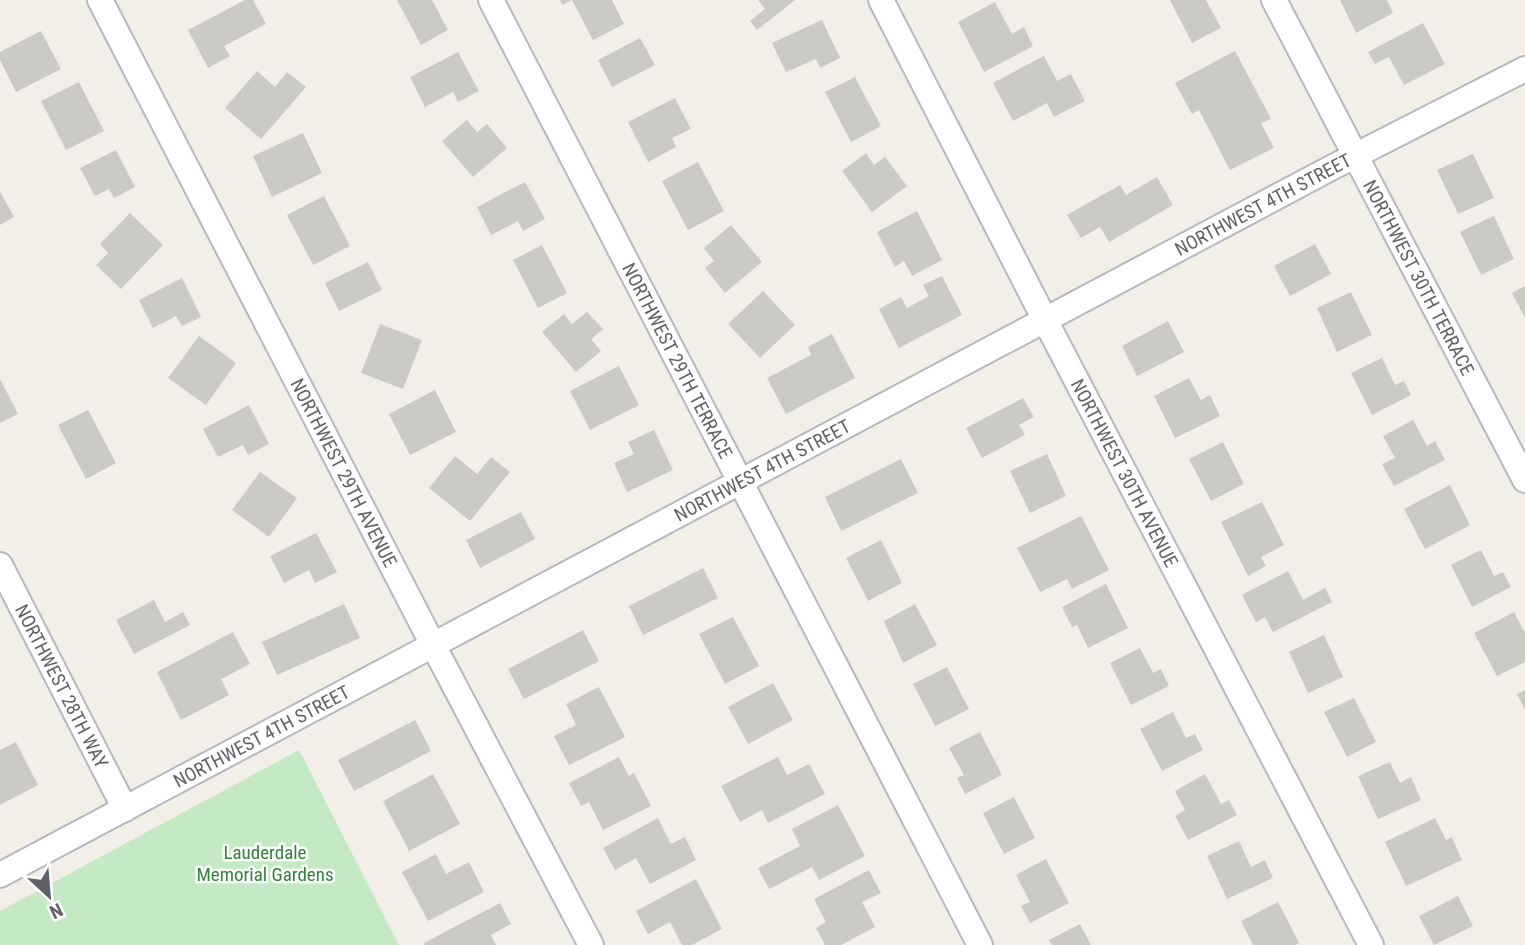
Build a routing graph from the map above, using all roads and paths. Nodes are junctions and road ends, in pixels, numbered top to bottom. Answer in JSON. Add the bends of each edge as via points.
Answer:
{"nodes":[{"id":1,"x":100,"y":0,"type":"edge"},
{"id":2,"x":491,"y":0,"type":"edge"},
{"id":3,"x":881,"y":0,"type":"edge"},
{"id":4,"x":1274,"y":0,"type":"edge"},
{"id":5,"x":1525,"y":69,"type":"edge"},
{"id":6,"x":1355,"y":155,"type":"junction"},
{"id":7,"x":1045,"y":320,"type":"junction"},
{"id":8,"x":1525,"y":480,"type":"edge"},
{"id":9,"x":740,"y":482,"type":"junction"},
{"id":10,"x":0,"y":565,"type":"edge"},
{"id":11,"x":433,"y":645,"type":"junction"},
{"id":12,"x":125,"y":809,"type":"junction"},
{"id":13,"x":0,"y":875,"type":"edge"},
{"id":14,"x":591,"y":945,"type":"edge"},
{"id":15,"x":980,"y":945,"type":"edge"},
{"id":16,"x":1371,"y":945,"type":"edge"}],
"edges":[{"from":1,"to":11,"type":"street","name":"NORTHWEST 29TH AVENUE"},
{"from":2,"to":9,"type":"street","name":"NORTHWEST 29TH TERRACE"},
{"from":3,"to":7,"type":"street","name":"NORTHWEST 30TH AVENUE"},
{"from":4,"to":6,"type":"street","name":"NORTHWEST 30TH TERRACE"},
{"from":5,"to":6,"type":"street","name":"NORTHWEST 4TH STREET"},
{"from":6,"to":7,"type":"street","name":"NORTHWEST 4TH STREET"},
{"from":6,"to":8,"type":"street","name":"NORTHWEST 30TH TERRACE"},
{"from":7,"to":9,"type":"street","name":"NORTHWEST 4TH STREET"},
{"from":7,"to":16,"type":"street","name":"NORTHWEST 30TH AVENUE"},
{"from":9,"to":11,"type":"street","name":"NORTHWEST 4TH STREET"},
{"from":9,"to":15,"type":"street","name":"NORTHWEST 29TH TERRACE"},
{"from":10,"to":12,"type":"street","name":"NORTHWEST 28TH WAY"},
{"from":11,"to":12,"type":"street","name":"NORTHWEST 4TH STREET"},
{"from":11,"to":14,"type":"street","name":"NORTHWEST 29TH AVENUE"},
{"from":12,"to":13,"type":"street","name":"NORTHWEST 4TH STREET"}]}
